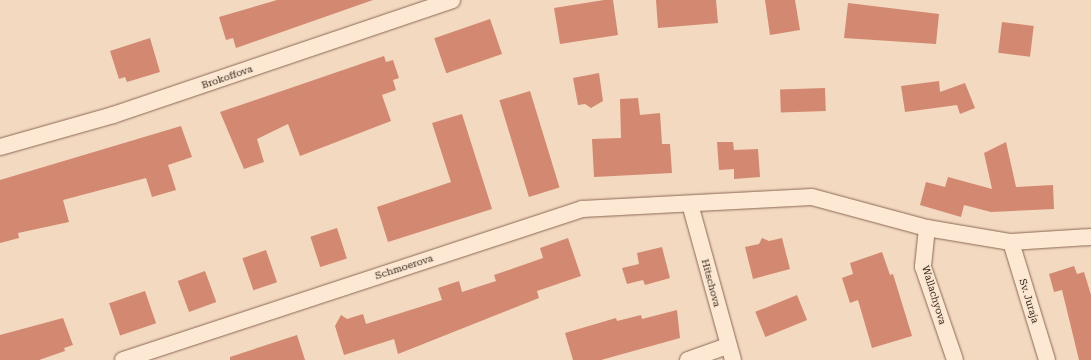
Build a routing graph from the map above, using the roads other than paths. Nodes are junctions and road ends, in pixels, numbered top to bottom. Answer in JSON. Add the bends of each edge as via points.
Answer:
{"nodes":[{"id":1,"x":452,"y":0,"type":"edge"},
{"id":2,"x":0,"y":147,"type":"edge"},
{"id":3,"x":690,"y":204,"type":"junction"},
{"id":4,"x":927,"y":228,"type":"junction"},
{"id":5,"x":1091,"y":237,"type":"edge"},
{"id":6,"x":1011,"y":242,"type":"junction"},
{"id":7,"x":730,"y":353,"type":"edge"},
{"id":8,"x":122,"y":360,"type":"edge"},
{"id":9,"x":688,"y":360,"type":"edge"},
{"id":10,"x":955,"y":360,"type":"edge"},
{"id":11,"x":1047,"y":360,"type":"edge"}],
"edges":[{"from":1,"to":2,"type":"street","name":"Brokoffova","via":[[113,115]]},
{"from":3,"to":4,"type":"street","name":"Schmoerova","via":[[812,197]]},
{"from":3,"to":7,"type":"street","name":"Hitschova"},
{"from":3,"to":8,"type":"street","name":"Schmoerova","via":[[582,208]]},
{"from":4,"to":6,"type":"street","name":"Schmoerova"},
{"from":4,"to":10,"type":"street","name":"Wallachyova","via":[[923,267]]},
{"from":5,"to":6,"type":"street","name":"Schmoerova"},
{"from":6,"to":11,"type":"street","name":"Sv. Juraja"},
{"from":7,"to":9,"type":"street"}]}
